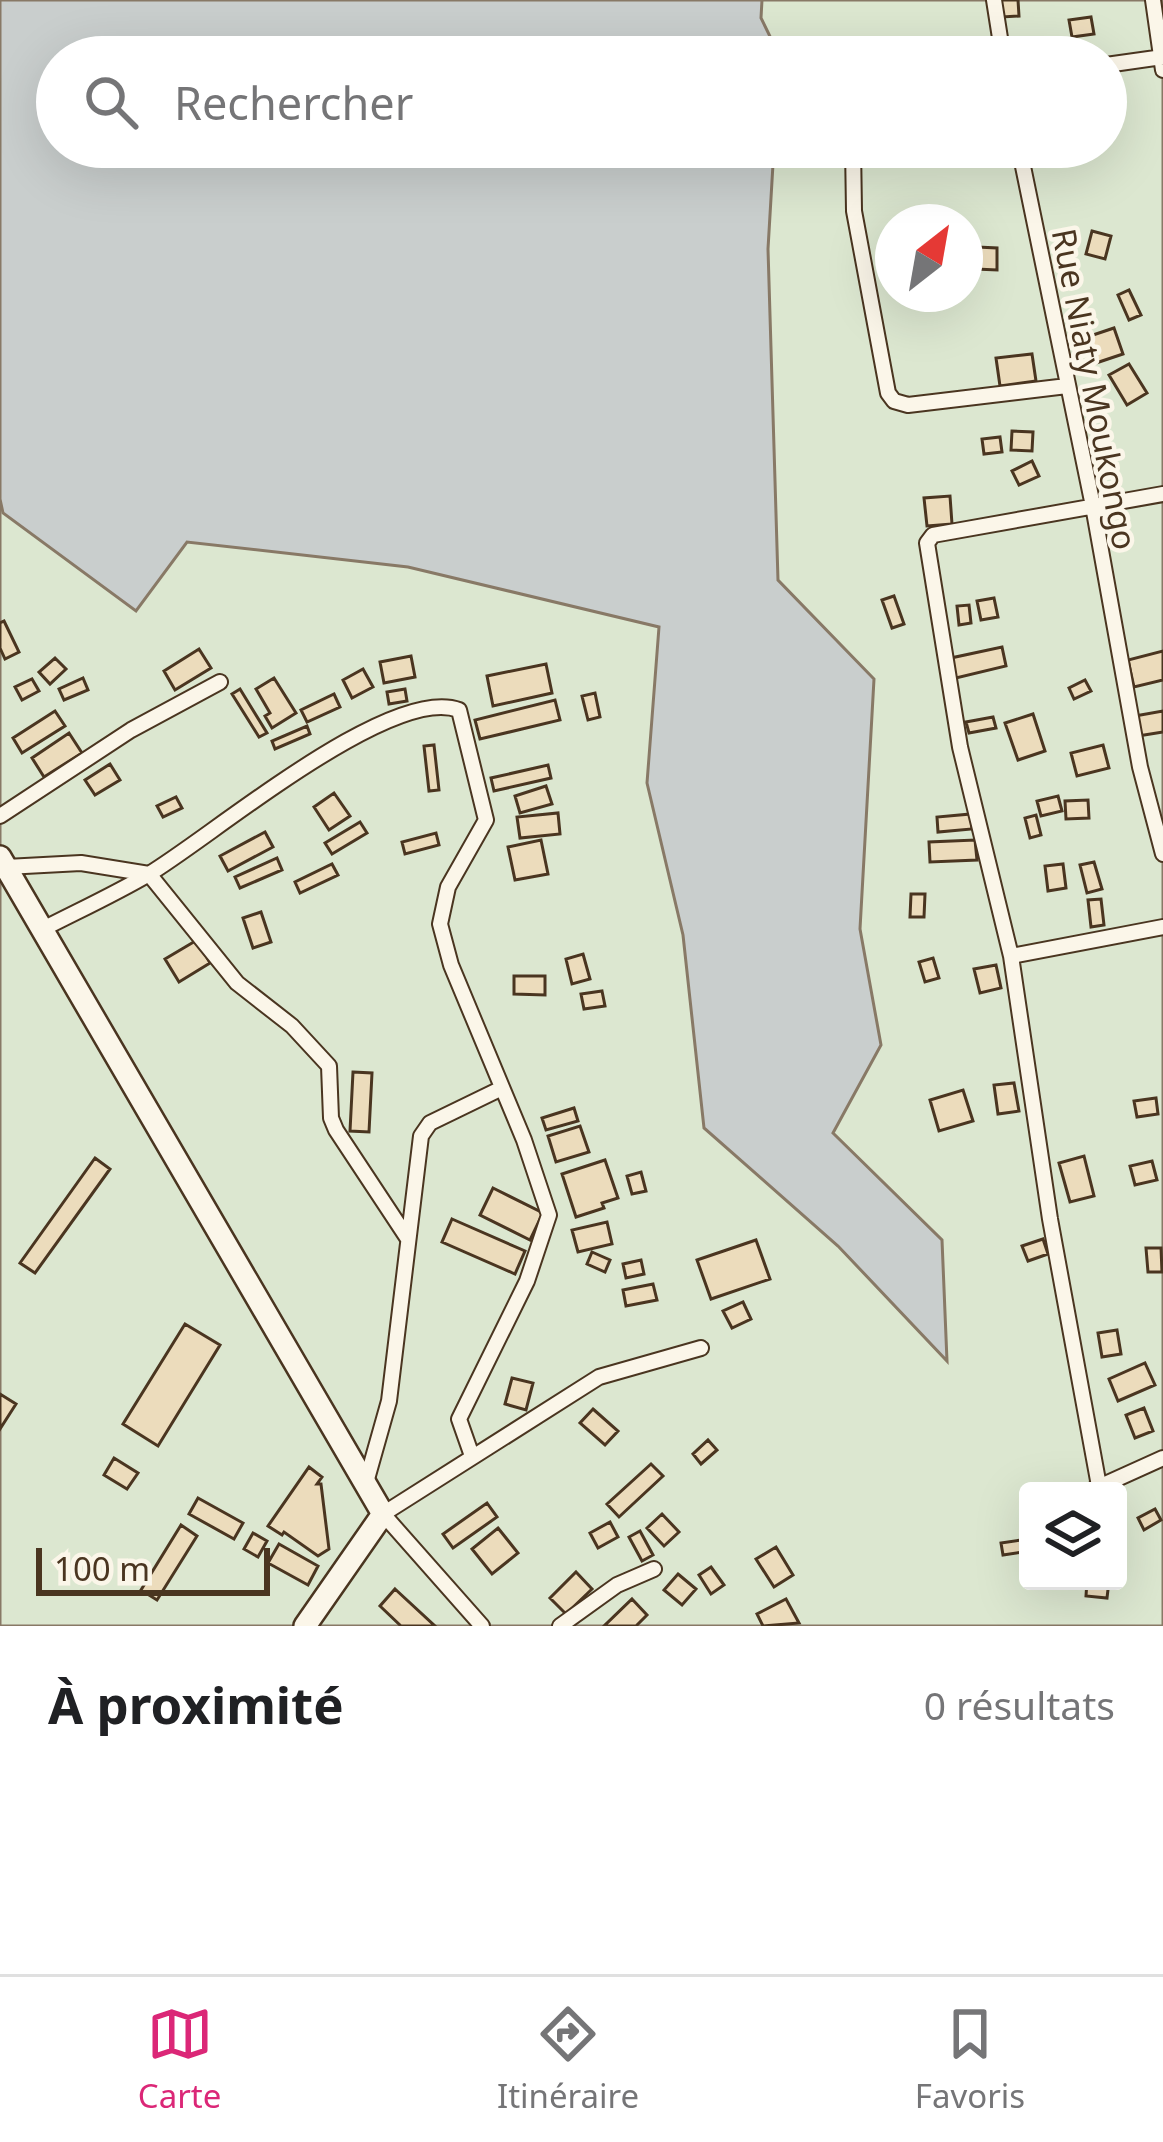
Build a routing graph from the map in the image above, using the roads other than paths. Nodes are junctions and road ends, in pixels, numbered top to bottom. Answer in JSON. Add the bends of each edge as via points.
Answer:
{"nodes":[{"id":1,"x":994,"y":0,"type":"edge"},
{"id":2,"x":1157,"y":10,"type":"edge"},
{"id":3,"x":1000,"y":36,"type":"edge"},
{"id":4,"x":1162,"y":61,"type":"edge"},
{"id":5,"x":1127,"y":64,"type":"edge"},
{"id":6,"x":853,"y":168,"type":"edge"},
{"id":7,"x":1023,"y":168,"type":"edge"},
{"id":8,"x":1067,"y":386,"type":"junction"},
{"id":9,"x":1163,"y":494,"type":"edge"},
{"id":10,"x":1093,"y":506,"type":"junction"},
{"id":11,"x":220,"y":682,"type":"dead end"},
{"id":12,"x":0,"y":816,"type":"edge"},
{"id":13,"x":1163,"y":854,"type":"edge"},
{"id":14,"x":149,"y":874,"type":"junction"},
{"id":15,"x":6,"y":875,"type":"edge"},
{"id":16,"x":1163,"y":927,"type":"edge"},
{"id":17,"x":43,"y":929,"type":"junction"},
{"id":18,"x":1011,"y":956,"type":"junction"},
{"id":19,"x":500,"y":1089,"type":"junction"},
{"id":20,"x":408,"y":1239,"type":"junction"},
{"id":21,"x":700,"y":1348,"type":"dead end"},
{"id":22,"x":472,"y":1456,"type":"junction"},
{"id":23,"x":1163,"y":1458,"type":"edge"},
{"id":24,"x":1094,"y":1482,"type":"edge"},
{"id":25,"x":1110,"y":1482,"type":"edge"},
{"id":26,"x":365,"y":1486,"type":"junction"},
{"id":27,"x":383,"y":1514,"type":"junction"},
{"id":28,"x":654,"y":1569,"type":"dead end"},
{"id":29,"x":305,"y":1626,"type":"edge"},
{"id":30,"x":482,"y":1626,"type":"edge"},
{"id":31,"x":560,"y":1626,"type":"edge"}],
"edges":[{"from":1,"to":3,"type":"street"},
{"from":2,"to":4,"type":"street"},
{"from":4,"to":5,"type":"street"},
{"from":6,"to":8,"type":"street","via":[[854,211],[894,401],[908,406]]},
{"from":7,"to":8,"type":"street","name":"Rue Niaty Moukongo"},
{"from":8,"to":10,"type":"street","name":"Rue Niaty Moukongo"},
{"from":9,"to":10,"type":"street"},
{"from":10,"to":13,"type":"street","name":"Rue Niaty Moukongo"},
{"from":10,"to":18,"type":"street","via":[[933,535],[927,543],[960,747]]},
{"from":11,"to":12,"type":"street"},
{"from":14,"to":15,"type":"street","via":[[82,862]]},
{"from":14,"to":17,"type":"street"},
{"from":14,"to":19,"type":"street","via":[[356,735],[397,718],[459,710],[486,820],[448,887],[440,924]]},
{"from":14,"to":20,"type":"street","via":[[236,983],[329,1066],[336,1130]]},
{"from":15,"to":17,"type":"street"},
{"from":16,"to":18,"type":"street"},
{"from":17,"to":26,"type":"street"},
{"from":18,"to":24,"type":"street"},
{"from":19,"to":20,"type":"street","via":[[421,1136]]},
{"from":19,"to":22,"type":"street","via":[[549,1215],[527,1281],[464,1404],[460,1419]]},
{"from":20,"to":26,"type":"street","via":[[389,1401]]},
{"from":21,"to":22,"type":"street","via":[[599,1377]]},
{"from":22,"to":27,"type":"street"},
{"from":23,"to":25,"type":"street"},
{"from":26,"to":27,"type":"street"},
{"from":27,"to":29,"type":"street"},
{"from":27,"to":30,"type":"street"},
{"from":28,"to":31,"type":"street","via":[[616,1585]]}]}
